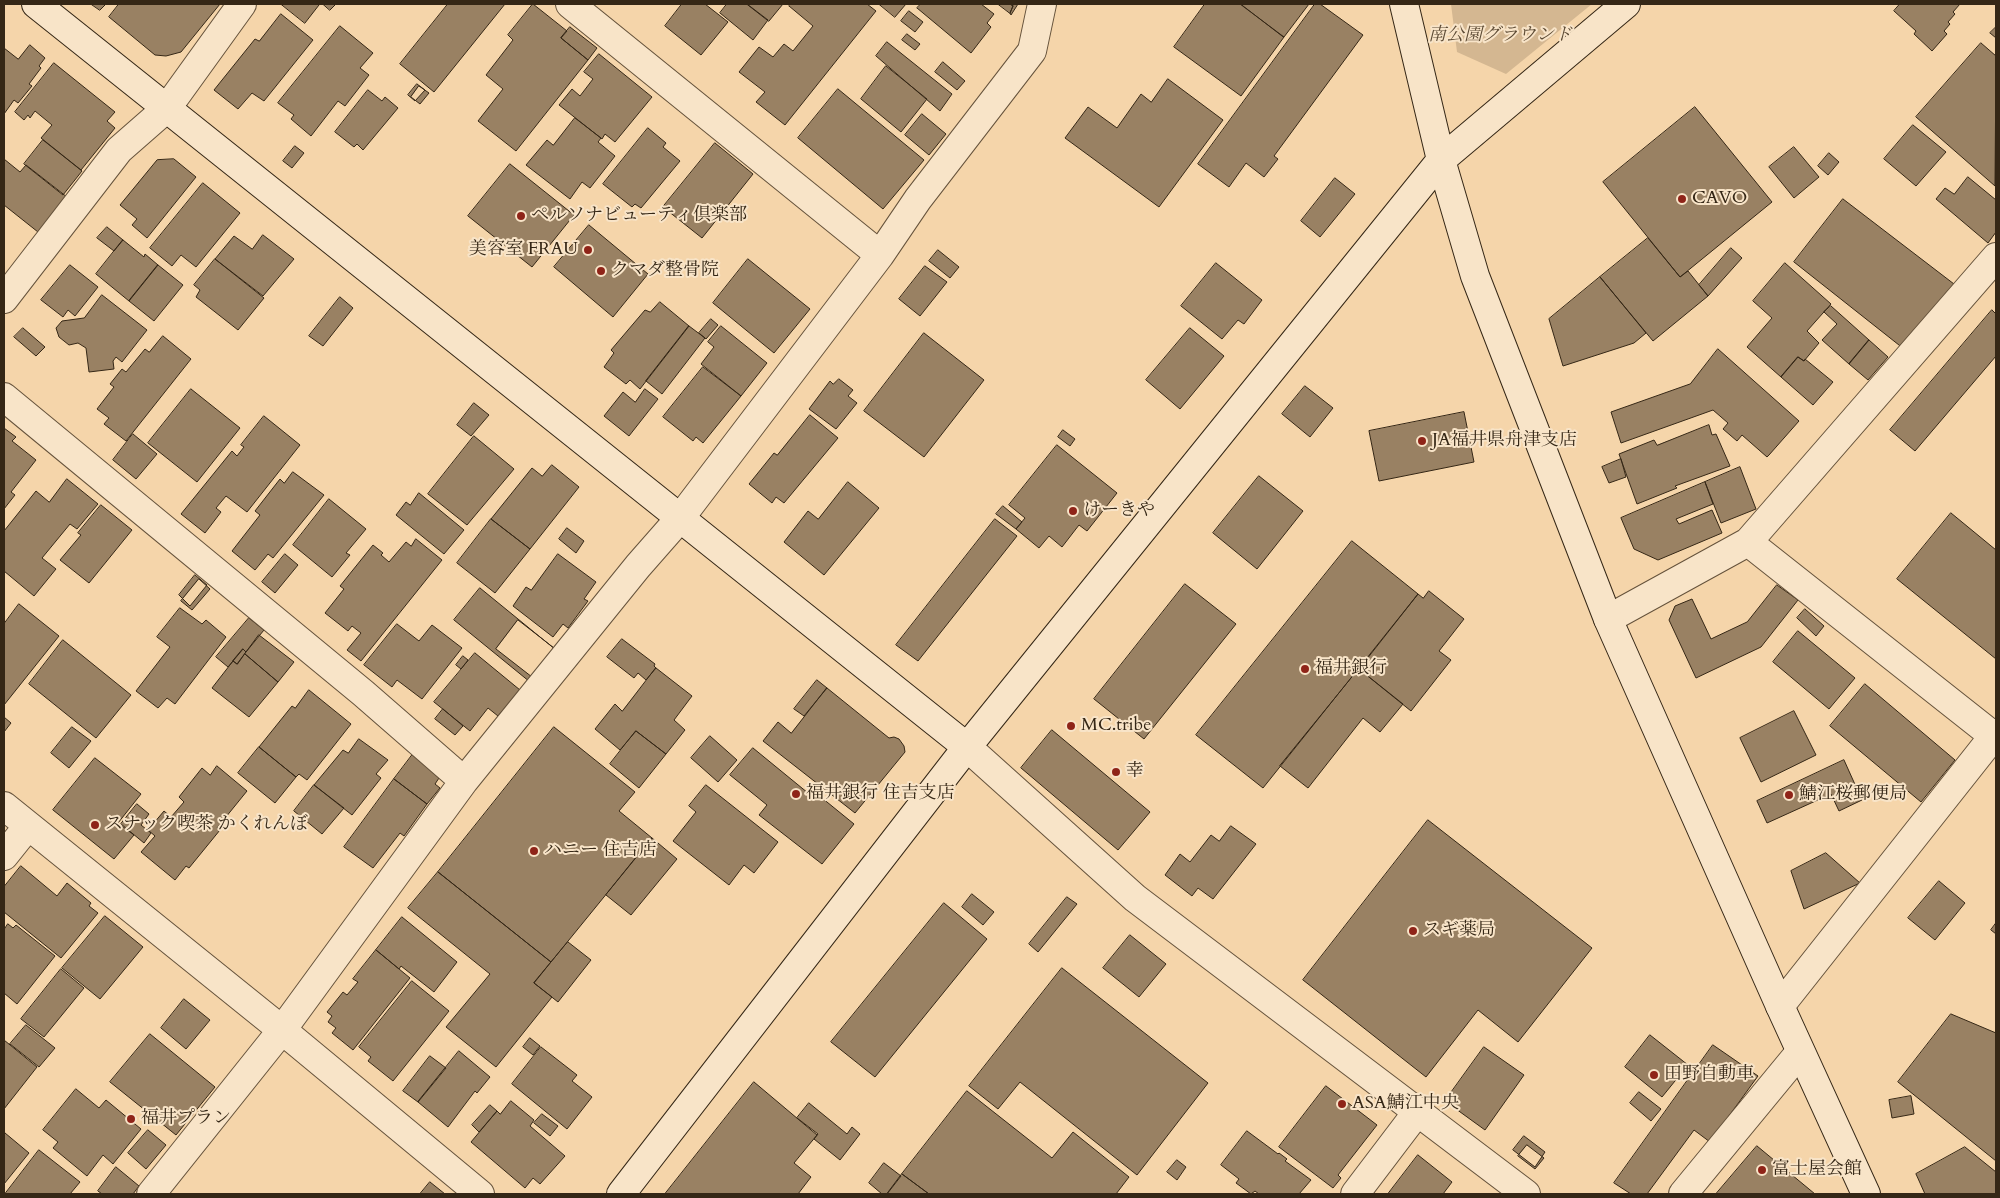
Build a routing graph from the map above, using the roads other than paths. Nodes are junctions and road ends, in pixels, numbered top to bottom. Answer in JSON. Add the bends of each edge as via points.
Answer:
{"nodes":[{"id":1,"x":36,"y":4,"type":"edge"},
{"id":2,"x":242,"y":4,"type":"edge"},
{"id":3,"x":570,"y":4,"type":"edge"},
{"id":4,"x":1042,"y":4,"type":"edge"},
{"id":5,"x":1404,"y":4,"type":"edge"},
{"id":6,"x":1626,"y":4,"type":"edge"},
{"id":7,"x":167,"y":108,"type":"junction"},
{"id":8,"x":1441,"y":160,"type":"junction"},
{"id":9,"x":880,"y":255,"type":"junction"},
{"id":10,"x":1996,"y":257,"type":"edge"},
{"id":11,"x":4,"y":300,"type":"edge"},
{"id":12,"x":4,"y":397,"type":"edge"},
{"id":13,"x":681,"y":517,"type":"junction"},
{"id":14,"x":1748,"y":542,"type":"junction"},
{"id":15,"x":1608,"y":619,"type":"junction"},
{"id":16,"x":1995,"y":736,"type":"edge"},
{"id":17,"x":967,"y":747,"type":"junction"},
{"id":18,"x":464,"y":782,"type":"junction"},
{"id":19,"x":4,"y":806,"type":"edge"},
{"id":20,"x":28,"y":826,"type":"junction"},
{"id":21,"x":4,"y":856,"type":"edge"},
{"id":22,"x":1780,"y":1006,"type":"junction"},
{"id":23,"x":282,"y":1030,"type":"junction"},
{"id":24,"x":1800,"y":1052,"type":"junction"},
{"id":25,"x":1418,"y":1111,"type":"junction"},
{"id":26,"x":150,"y":1194,"type":"edge"},
{"id":27,"x":480,"y":1194,"type":"edge"},
{"id":28,"x":621,"y":1194,"type":"edge"},
{"id":29,"x":1355,"y":1194,"type":"edge"},
{"id":30,"x":1526,"y":1194,"type":"edge"},
{"id":31,"x":1683,"y":1194,"type":"edge"},
{"id":32,"x":1866,"y":1194,"type":"edge"}],
"edges":[{"from":1,"to":7,"type":"street"},
{"from":2,"to":7,"type":"street"},
{"from":3,"to":9,"type":"street"},
{"from":4,"to":9,"type":"street","via":[[1032,50],[918,199]]},
{"from":5,"to":8,"type":"street"},
{"from":6,"to":8,"type":"street"},
{"from":7,"to":11,"type":"street","via":[[119,150]]},
{"from":7,"to":13,"type":"street"},
{"from":8,"to":15,"type":"street","via":[[1475,276]]},
{"from":8,"to":17,"type":"street"},
{"from":9,"to":13,"type":"street"},
{"from":10,"to":14,"type":"street"},
{"from":12,"to":18,"type":"street","via":[[363,693]]},
{"from":13,"to":17,"type":"street"},
{"from":13,"to":18,"type":"street"},
{"from":14,"to":15,"type":"street"},
{"from":14,"to":16,"type":"street"},
{"from":15,"to":22,"type":"street"},
{"from":16,"to":22,"type":"street"},
{"from":17,"to":25,"type":"street","via":[[1135,898]]},
{"from":17,"to":28,"type":"street"},
{"from":18,"to":23,"type":"street"},
{"from":19,"to":20,"type":"street"},
{"from":20,"to":21,"type":"street"},
{"from":20,"to":23,"type":"street"},
{"from":22,"to":24,"type":"street"},
{"from":23,"to":26,"type":"street"},
{"from":23,"to":27,"type":"street"},
{"from":24,"to":31,"type":"street"},
{"from":24,"to":32,"type":"street"},
{"from":25,"to":29,"type":"street"},
{"from":25,"to":30,"type":"street"}]}
